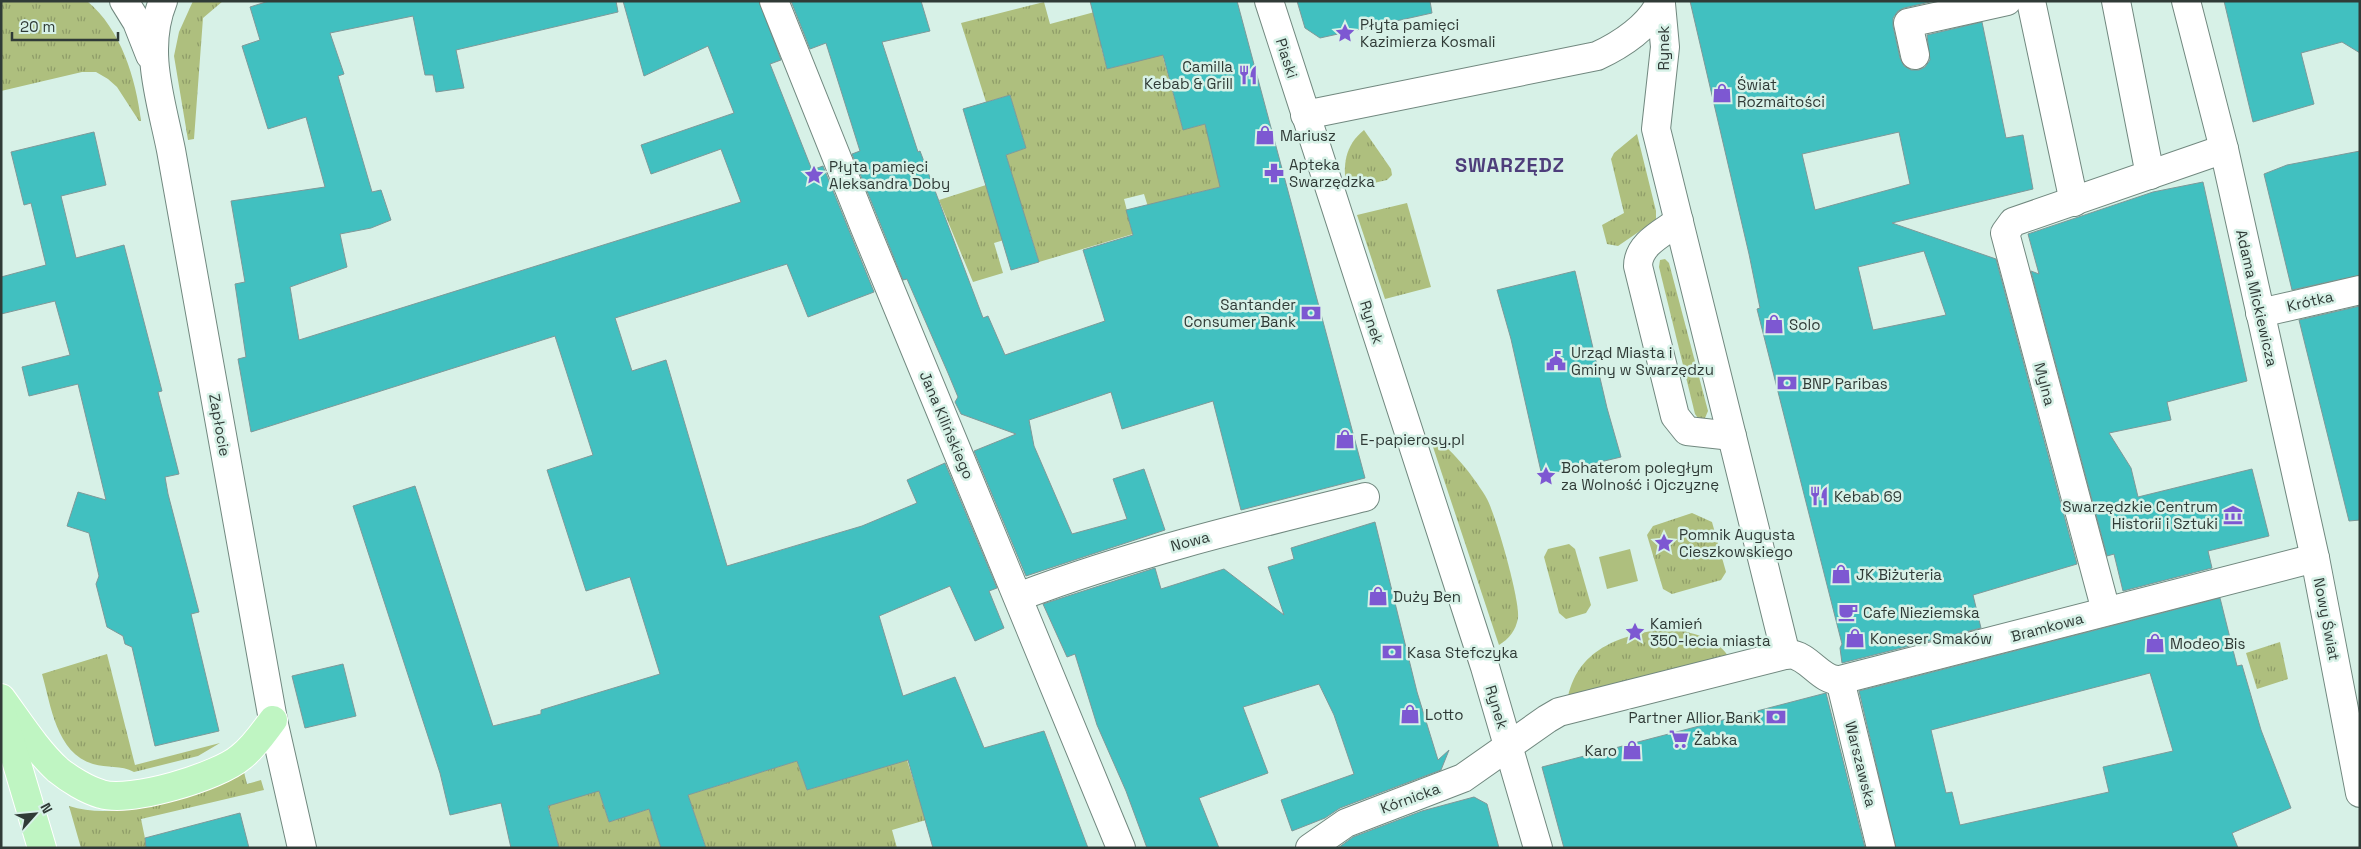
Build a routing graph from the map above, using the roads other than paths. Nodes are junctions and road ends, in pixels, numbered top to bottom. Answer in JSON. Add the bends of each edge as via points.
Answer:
{"nodes":[{"id":1,"x":124,"y":1,"type":"edge"},
{"id":2,"x":163,"y":1,"type":"edge"},
{"id":3,"x":774,"y":1,"type":"edge"},
{"id":4,"x":1269,"y":1,"type":"edge"},
{"id":5,"x":2007,"y":1,"type":"edge"},
{"id":6,"x":2031,"y":1,"type":"edge"},
{"id":7,"x":2116,"y":1,"type":"edge"},
{"id":8,"x":2186,"y":1,"type":"edge"},
{"id":9,"x":1661,"y":2,"type":"edge"},
{"id":10,"x":1915,"y":55,"type":"dead end"},
{"id":11,"x":153,"y":64,"type":"junction"},
{"id":12,"x":1305,"y":115,"type":"junction"},
{"id":13,"x":2224,"y":149,"type":"junction"},
{"id":14,"x":2150,"y":175,"type":"junction"},
{"id":15,"x":2074,"y":202,"type":"junction"},
{"id":16,"x":1679,"y":221,"type":"junction"},
{"id":17,"x":2360,"y":290,"type":"edge"},
{"id":18,"x":2260,"y":312,"type":"junction"},
{"id":19,"x":1732,"y":436,"type":"junction"},
{"id":20,"x":2290,"y":446,"type":"joint"},
{"id":21,"x":1364,"y":497,"type":"dead end"},
{"id":22,"x":2315,"y":558,"type":"junction"},
{"id":23,"x":1018,"y":597,"type":"junction"},
{"id":24,"x":2106,"y":611,"type":"junction"},
{"id":25,"x":1786,"y":655,"type":"junction"},
{"id":26,"x":1840,"y":680,"type":"junction"},
{"id":27,"x":1,"y":698,"type":"edge"},
{"id":28,"x":1,"y":710,"type":"edge"},
{"id":29,"x":273,"y":720,"type":"junction"},
{"id":30,"x":1509,"y":747,"type":"junction"},
{"id":31,"x":2360,"y":792,"type":"edge"},
{"id":32,"x":42,"y":848,"type":"edge"},
{"id":33,"x":302,"y":848,"type":"edge"},
{"id":34,"x":1121,"y":848,"type":"edge"},
{"id":35,"x":1310,"y":848,"type":"edge"},
{"id":36,"x":1538,"y":848,"type":"edge"},
{"id":37,"x":1881,"y":848,"type":"edge"}],
"edges":[{"from":1,"to":11,"type":"street","via":[[137,22]]},
{"from":2,"to":11,"type":"street","name":"Zapłocie","via":[[154,37]]},
{"from":3,"to":23,"type":"street","name":"Jana Kilińskiego"},
{"from":4,"to":12,"type":"street","name":"Piaski"},
{"from":5,"to":10,"type":"street","via":[[1908,23]]},
{"from":6,"to":15,"type":"street"},
{"from":7,"to":14,"type":"street"},
{"from":8,"to":13,"type":"street","name":"Adama Mickiewicza"},
{"from":9,"to":12,"type":"street","name":"Rynek","via":[[1635,33],[1597,56]]},
{"from":9,"to":16,"type":"street","name":"Rynek","via":[[1665,47],[1656,129]]},
{"from":11,"to":29,"type":"street","name":"Zapłocie"},
{"from":12,"to":30,"type":"street","name":"Rynek"},
{"from":13,"to":14,"type":"street"},
{"from":13,"to":18,"type":"street","name":"Adama Mickiewicza"},
{"from":14,"to":15,"type":"street"},
{"from":15,"to":24,"type":"street","name":"Mylna","via":[[2013,222],[2005,233]]},
{"from":16,"to":19,"type":"street","name":"Rynek"},
{"from":16,"to":19,"type":"street","via":[[1648,244],[1638,260],[1672,407],[1677,422],[1687,431]]},
{"from":17,"to":18,"type":"street","name":"Krótka"},
{"from":18,"to":20,"type":"street","name":"Adama Mickiewicza"},
{"from":19,"to":25,"type":"street","name":"Rynek"},
{"from":20,"to":22,"type":"street","name":"Nowy Świat"},
{"from":21,"to":23,"type":"street","name":"Nowa","via":[[1186,542],[1082,573]]},
{"from":22,"to":24,"type":"street","name":"Bramkowa"},
{"from":22,"to":31,"type":"street","name":"Nowy Świat"},
{"from":23,"to":34,"type":"street","name":"Jana Kilińskiego"},
{"from":24,"to":26,"type":"street","name":"Bramkowa"},
{"from":25,"to":26,"type":"street","via":[[1800,657],[1832,680]]},
{"from":25,"to":30,"type":"street","name":"Rynek","via":[[1559,712]]},
{"from":26,"to":37,"type":"street","name":"Warszawska"},
{"from":27,"to":29,"type":"main road","via":[[58,770],[101,794],[130,795],[220,772],[248,751]]},
{"from":28,"to":32,"type":"main road"},
{"from":29,"to":33,"type":"street","name":"Zapłocie"},
{"from":30,"to":35,"type":"street","name":"Kórnicka","via":[[1463,778],[1346,823]]},
{"from":30,"to":36,"type":"street"}]}
